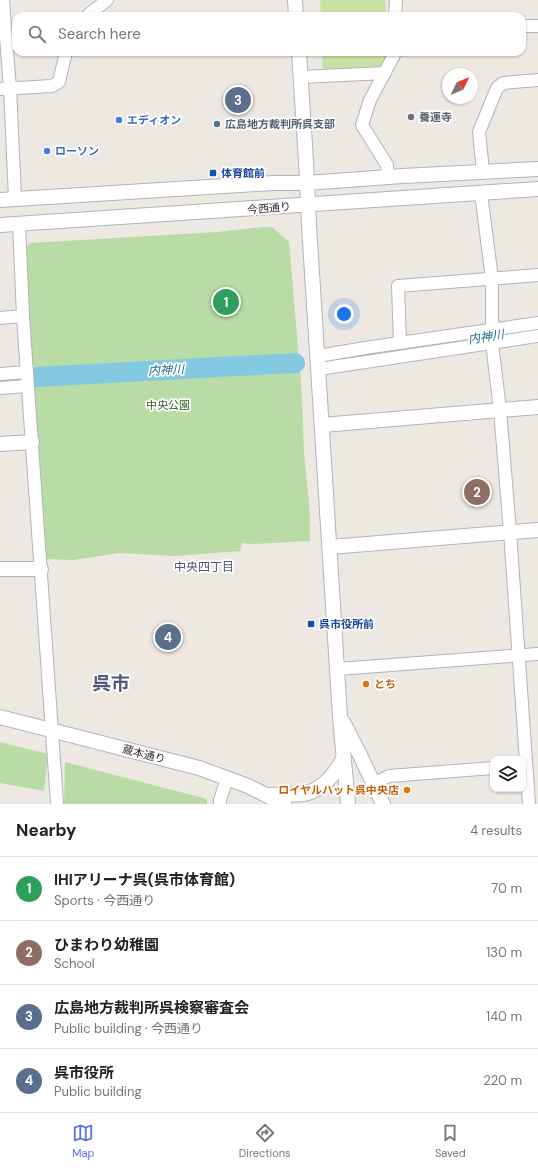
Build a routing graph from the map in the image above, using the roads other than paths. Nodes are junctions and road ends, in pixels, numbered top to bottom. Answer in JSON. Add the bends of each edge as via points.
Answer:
{"nodes":[{"id":1,"x":4,"y":0,"type":"edge"},
{"id":2,"x":107,"y":0,"type":"edge"},
{"id":3,"x":295,"y":0,"type":"edge"},
{"id":4,"x":396,"y":0,"type":"edge"},
{"id":5,"x":93,"y":12,"type":"edge"},
{"id":6,"x":296,"y":12,"type":"edge"},
{"id":7,"x":395,"y":12,"type":"edge"},
{"id":8,"x":526,"y":26,"type":"edge"},
{"id":9,"x":538,"y":26,"type":"edge"},
{"id":10,"x":65,"y":56,"type":"edge"},
{"id":11,"x":299,"y":56,"type":"edge"},
{"id":12,"x":394,"y":56,"type":"edge"},
{"id":13,"x":385,"y":74,"type":"junction"},
{"id":14,"x":301,"y":77,"type":"junction"},
{"id":15,"x":538,"y":80,"type":"edge"},
{"id":16,"x":5,"y":88,"type":"edge"},
{"id":17,"x":538,"y":168,"type":"edge"},
{"id":18,"x":483,"y":171,"type":"junction"},
{"id":19,"x":388,"y":177,"type":"junction"},
{"id":20,"x":307,"y":183,"type":"junction"},
{"id":21,"x":538,"y":189,"type":"edge"},
{"id":22,"x":481,"y":193,"type":"junction"},
{"id":23,"x":15,"y":198,"type":"junction"},
{"id":24,"x":0,"y":200,"type":"edge"},
{"id":25,"x":308,"y":204,"type":"junction"},
{"id":26,"x":20,"y":224,"type":"junction"},
{"id":27,"x":0,"y":225,"type":"edge"},
{"id":28,"x":538,"y":275,"type":"edge"},
{"id":29,"x":492,"y":278,"type":"junction"},
{"id":30,"x":23,"y":316,"type":"junction"},
{"id":31,"x":0,"y":318,"type":"edge"},
{"id":32,"x":538,"y":323,"type":"edge"},
{"id":33,"x":492,"y":336,"type":"junction"},
{"id":34,"x":538,"y":336,"type":"edge"},
{"id":35,"x":400,"y":343,"type":"junction"},
{"id":36,"x":318,"y":363,"type":"junction"},
{"id":37,"x":27,"y":372,"type":"junction"},
{"id":38,"x":0,"y":374,"type":"edge"},
{"id":39,"x":27,"y":386,"type":"junction"},
{"id":40,"x":0,"y":388,"type":"edge"},
{"id":41,"x":538,"y":407,"type":"edge"},
{"id":42,"x":500,"y":410,"type":"junction"},
{"id":43,"x":322,"y":425,"type":"junction"},
{"id":44,"x":32,"y":442,"type":"junction"},
{"id":45,"x":0,"y":444,"type":"edge"},
{"id":46,"x":538,"y":530,"type":"edge"},
{"id":47,"x":510,"y":532,"type":"junction"},
{"id":48,"x":330,"y":547,"type":"junction"},
{"id":49,"x":0,"y":569,"type":"edge"},
{"id":50,"x":40,"y":569,"type":"junction"},
{"id":51,"x":538,"y":654,"type":"edge"},
{"id":52,"x":519,"y":655,"type":"junction"},
{"id":53,"x":338,"y":669,"type":"junction"},
{"id":54,"x":0,"y":717,"type":"edge"},
{"id":55,"x":340,"y":717,"type":"junction"},
{"id":56,"x":52,"y":730,"type":"junction"},
{"id":57,"x":344,"y":757,"type":"junction"},
{"id":58,"x":529,"y":765,"type":"edge"},
{"id":59,"x":490,"y":768,"type":"edge"},
{"id":60,"x":227,"y":778,"type":"junction"},
{"id":61,"x":373,"y":784,"type":"junction"},
{"id":62,"x":265,"y":795,"type":"junction"},
{"id":63,"x":57,"y":804,"type":"edge"},
{"id":64,"x":220,"y":804,"type":"edge"},
{"id":65,"x":284,"y":804,"type":"edge"},
{"id":66,"x":348,"y":804,"type":"edge"},
{"id":67,"x":383,"y":804,"type":"edge"},
{"id":68,"x":529,"y":804,"type":"edge"}],
"edges":[{"from":1,"to":16,"type":"street"},
{"from":2,"to":5,"type":"street"},
{"from":3,"to":6,"type":"street"},
{"from":4,"to":7,"type":"street"},
{"from":8,"to":9,"type":"street"},
{"from":10,"to":16,"type":"street","via":[[59,82],[52,86]]},
{"from":11,"to":14,"type":"street"},
{"from":12,"to":13,"type":"street"},
{"from":13,"to":14,"type":"street"},
{"from":13,"to":19,"type":"street","via":[[370,100],[362,126],[387,165]]},
{"from":14,"to":20,"type":"street"},
{"from":15,"to":18,"type":"street","via":[[503,83],[497,88],[479,132]]},
{"from":16,"to":23,"type":"street"},
{"from":17,"to":18,"type":"street"},
{"from":18,"to":19,"type":"street"},
{"from":19,"to":20,"type":"street"},
{"from":20,"to":23,"type":"street"},
{"from":20,"to":25,"type":"street"},
{"from":21,"to":22,"type":"street","name":"今西通り"},
{"from":22,"to":25,"type":"street","name":"今西通り"},
{"from":22,"to":29,"type":"street"},
{"from":23,"to":24,"type":"street"},
{"from":25,"to":26,"type":"street","name":"今西通り"},
{"from":25,"to":36,"type":"street"},
{"from":26,"to":27,"type":"street","name":"今西通り"},
{"from":26,"to":30,"type":"street"},
{"from":28,"to":29,"type":"street"},
{"from":29,"to":33,"type":"street"},
{"from":29,"to":35,"type":"street","via":[[398,286]]},
{"from":30,"to":31,"type":"street"},
{"from":30,"to":37,"type":"street"},
{"from":32,"to":33,"type":"street"},
{"from":33,"to":34,"type":"street"},
{"from":33,"to":35,"type":"street"},
{"from":33,"to":36,"type":"street"},
{"from":33,"to":42,"type":"street"},
{"from":35,"to":36,"type":"street"},
{"from":36,"to":43,"type":"street"},
{"from":37,"to":38,"type":"street"},
{"from":37,"to":39,"type":"street"},
{"from":39,"to":40,"type":"street"},
{"from":39,"to":44,"type":"street"},
{"from":41,"to":42,"type":"street"},
{"from":42,"to":43,"type":"street"},
{"from":42,"to":47,"type":"street"},
{"from":43,"to":48,"type":"street"},
{"from":44,"to":45,"type":"street"},
{"from":44,"to":50,"type":"street"},
{"from":46,"to":47,"type":"street"},
{"from":47,"to":48,"type":"street"},
{"from":47,"to":52,"type":"street"},
{"from":48,"to":53,"type":"street"},
{"from":49,"to":50,"type":"street"},
{"from":50,"to":56,"type":"street"},
{"from":51,"to":52,"type":"street"},
{"from":52,"to":53,"type":"street"},
{"from":52,"to":58,"type":"street"},
{"from":53,"to":55,"type":"street"},
{"from":54,"to":56,"type":"street","name":"蔵本通り"},
{"from":55,"to":57,"type":"street"},
{"from":55,"to":61,"type":"street"},
{"from":56,"to":60,"type":"street","name":"蔵本通り","via":[[199,768]]},
{"from":56,"to":63,"type":"street"},
{"from":57,"to":62,"type":"street","via":[[326,783],[307,794]]},
{"from":57,"to":66,"type":"street"},
{"from":58,"to":68,"type":"street"},
{"from":59,"to":61,"type":"street","via":[[389,776]]},
{"from":60,"to":62,"type":"street","name":"蔵本通り"},
{"from":60,"to":64,"type":"street"},
{"from":61,"to":67,"type":"street"},
{"from":62,"to":65,"type":"street","name":"蔵本通り"}]}
